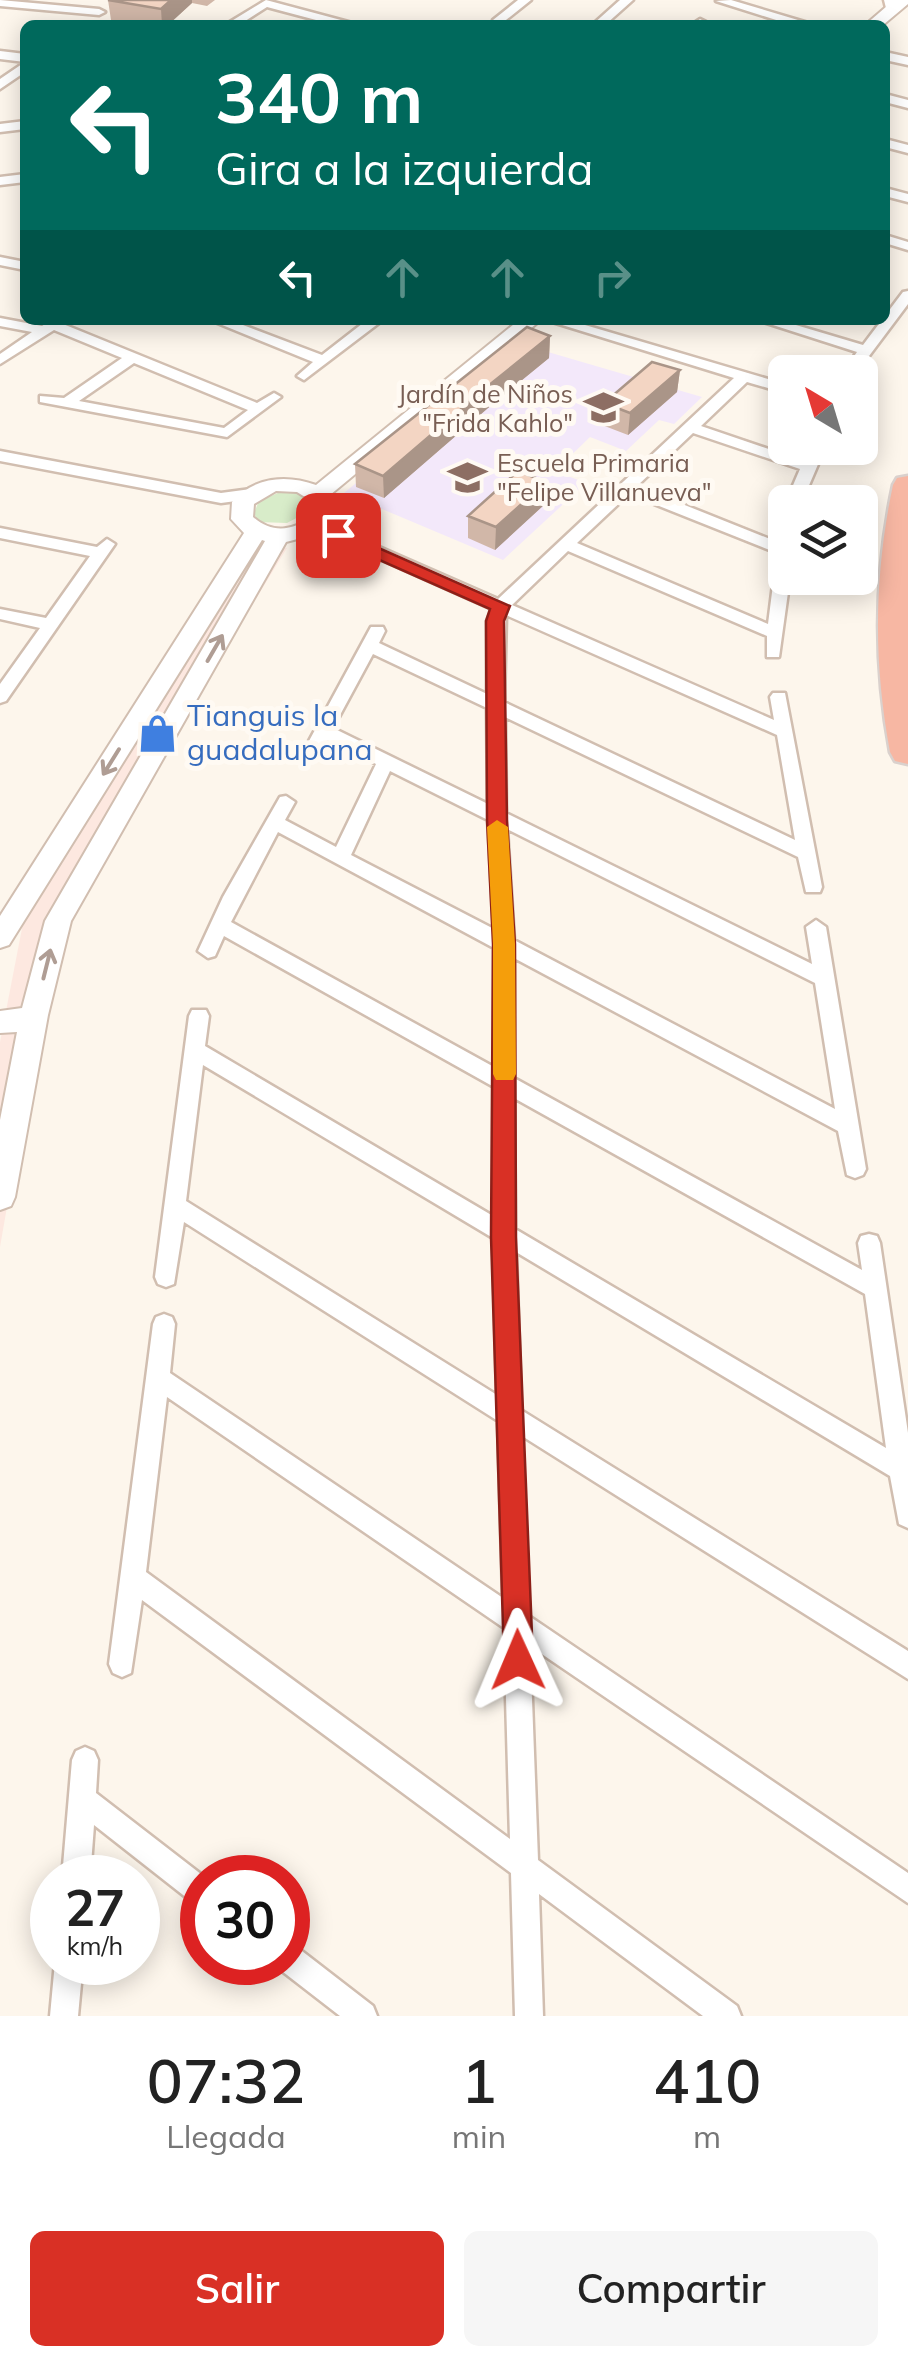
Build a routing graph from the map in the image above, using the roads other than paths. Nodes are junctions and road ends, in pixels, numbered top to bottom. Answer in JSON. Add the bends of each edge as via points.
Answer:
{"nodes":[{"id":1,"x":115,"y":0,"type":"edge"},
{"id":2,"x":525,"y":0,"type":"edge"},
{"id":3,"x":627,"y":0,"type":"edge"},
{"id":4,"x":723,"y":1,"type":"edge"},
{"id":5,"x":23,"y":2,"type":"edge"},
{"id":6,"x":0,"y":3,"type":"edge"},
{"id":7,"x":711,"y":11,"type":"dead end"},
{"id":8,"x":99,"y":12,"type":"junction"},
{"id":9,"x":87,"y":20,"type":"edge"},
{"id":10,"x":238,"y":20,"type":"edge"},
{"id":11,"x":329,"y":20,"type":"edge"},
{"id":12,"x":500,"y":20,"type":"edge"},
{"id":13,"x":604,"y":20,"type":"edge"},
{"id":14,"x":787,"y":20,"type":"edge"},
{"id":15,"x":20,"y":70,"type":"edge"},
{"id":16,"x":0,"y":85,"type":"edge"},
{"id":17,"x":52,"y":325,"type":"edge"},
{"id":18,"x":230,"y":325,"type":"edge"},
{"id":19,"x":370,"y":325,"type":"edge"},
{"id":20,"x":500,"y":325,"type":"edge"},
{"id":21,"x":524,"y":325,"type":"edge"},
{"id":22,"x":569,"y":325,"type":"edge"},
{"id":23,"x":781,"y":325,"type":"edge"},
{"id":24,"x":885,"y":325,"type":"edge"},
{"id":25,"x":865,"y":350,"type":"junction"},
{"id":26,"x":862,"y":355,"type":"edge"},
{"id":27,"x":132,"y":358,"type":"junction"},
{"id":28,"x":0,"y":360,"type":"edge"},
{"id":29,"x":324,"y":361,"type":"junction"},
{"id":30,"x":304,"y":376,"type":"dead end"},
{"id":31,"x":744,"y":378,"type":"junction"},
{"id":32,"x":768,"y":385,"type":"edge"},
{"id":33,"x":274,"y":398,"type":"dead end"},
{"id":34,"x":46,"y":399,"type":"dead end"},
{"id":35,"x":68,"y":402,"type":"junction"},
{"id":36,"x":258,"y":409,"type":"junction"},
{"id":37,"x":692,"y":428,"type":"junction"},
{"id":38,"x":0,"y":456,"type":"edge"},
{"id":39,"x":808,"y":467,"type":"joint"},
{"id":40,"x":908,"y":484,"type":"edge"},
{"id":41,"x":801,"y":485,"type":"edge"},
{"id":42,"x":626,"y":488,"type":"junction"},
{"id":43,"x":309,"y":490,"type":"junction"},
{"id":44,"x":257,"y":518,"type":"junction"},
{"id":45,"x":316,"y":524,"type":"junction"},
{"id":46,"x":0,"y":532,"type":"edge"},
{"id":47,"x":768,"y":544,"type":"edge"},
{"id":48,"x":566,"y":545,"type":"junction"},
{"id":49,"x":780,"y":595,"type":"edge"},
{"id":50,"x":501,"y":606,"type":"junction"},
{"id":51,"x":0,"y":614,"type":"edge"},
{"id":52,"x":52,"y":625,"type":"junction"},
{"id":53,"x":775,"y":634,"type":"junction"},
{"id":54,"x":773,"y":653,"type":"dead end"},
{"id":55,"x":779,"y":697,"type":"dead end"},
{"id":56,"x":0,"y":698,"type":"edge"},
{"id":57,"x":497,"y":708,"type":"junction"},
{"id":58,"x":322,"y":730,"type":"junction"},
{"id":59,"x":785,"y":732,"type":"junction"},
{"id":60,"x":312,"y":752,"type":"dead end"},
{"id":61,"x":908,"y":752,"type":"edge"},
{"id":62,"x":385,"y":762,"type":"junction"},
{"id":63,"x":286,"y":802,"type":"dead end"},
{"id":64,"x":497,"y":820,"type":"junction"},
{"id":65,"x":274,"y":822,"type":"junction"},
{"id":66,"x":807,"y":853,"type":"junction"},
{"id":67,"x":340,"y":857,"type":"junction"},
{"id":68,"x":813,"y":887,"type":"dead end"},
{"id":69,"x":220,"y":924,"type":"junction"},
{"id":70,"x":816,"y":927,"type":"dead end"},
{"id":71,"x":0,"y":938,"type":"edge"},
{"id":72,"x":504,"y":944,"type":"junction"},
{"id":73,"x":208,"y":952,"type":"dead end"},
{"id":74,"x":825,"y":979,"type":"junction"},
{"id":75,"x":34,"y":1015,"type":"junction"},
{"id":76,"x":199,"y":1016,"type":"dead end"},
{"id":77,"x":0,"y":1022,"type":"edge"},
{"id":78,"x":195,"y":1050,"type":"junction"},
{"id":79,"x":10,"y":1080,"type":"edge"},
{"id":80,"x":504,"y":1082,"type":"junction"},
{"id":81,"x":848,"y":1126,"type":"junction"},
{"id":82,"x":855,"y":1169,"type":"dead end"},
{"id":83,"x":0,"y":1197,"type":"edge"},
{"id":84,"x":175,"y":1205,"type":"junction"},
{"id":85,"x":504,"y":1237,"type":"junction"},
{"id":86,"x":869,"y":1243,"type":"dead end"},
{"id":87,"x":166,"y":1277,"type":"dead end"},
{"id":88,"x":876,"y":1289,"type":"junction"},
{"id":89,"x":164,"y":1324,"type":"dead end"},
{"id":90,"x":157,"y":1377,"type":"junction"},
{"id":91,"x":512,"y":1419,"type":"junction"},
{"id":92,"x":902,"y":1470,"type":"junction"},
{"id":93,"x":908,"y":1516,"type":"edge"},
{"id":94,"x":132,"y":1576,"type":"junction"},
{"id":95,"x":518,"y":1626,"type":"junction"},
{"id":96,"x":122,"y":1664,"type":"dead end"},
{"id":97,"x":908,"y":1666,"type":"edge"},
{"id":98,"x":84,"y":1760,"type":"dead end"},
{"id":99,"x":82,"y":1798,"type":"junction"},
{"id":100,"x":78,"y":1855,"type":"edge"},
{"id":101,"x":522,"y":1867,"type":"junction"},
{"id":102,"x":180,"y":1875,"type":"edge"},
{"id":103,"x":908,"y":1888,"type":"edge"},
{"id":104,"x":310,"y":1975,"type":"edge"},
{"id":105,"x":67,"y":1985,"type":"edge"},
{"id":106,"x":64,"y":2016,"type":"edge"},
{"id":107,"x":362,"y":2016,"type":"edge"},
{"id":108,"x":529,"y":2016,"type":"edge"},
{"id":109,"x":727,"y":2016,"type":"edge"}],
"edges":[{"from":1,"to":8,"type":"street"},
{"from":2,"to":12,"type":"street"},
{"from":3,"to":13,"type":"street"},
{"from":4,"to":7,"type":"street"},
{"from":4,"to":14,"type":"street"},
{"from":5,"to":6,"type":"street"},
{"from":5,"to":8,"type":"street"},
{"from":8,"to":9,"type":"street"},
{"from":10,"to":11,"type":"street","via":[[264,3]]},
{"from":15,"to":16,"type":"street"},
{"from":17,"to":27,"type":"street"},
{"from":17,"to":28,"type":"street"},
{"from":18,"to":29,"type":"street"},
{"from":19,"to":29,"type":"street"},
{"from":20,"to":43,"type":"street"},
{"from":21,"to":43,"type":"street"},
{"from":22,"to":31,"type":"street"},
{"from":23,"to":25,"type":"street"},
{"from":24,"to":25,"type":"street"},
{"from":25,"to":26,"type":"street"},
{"from":27,"to":35,"type":"street"},
{"from":27,"to":36,"type":"street"},
{"from":29,"to":30,"type":"street"},
{"from":31,"to":32,"type":"street"},
{"from":31,"to":37,"type":"street"},
{"from":33,"to":36,"type":"street"},
{"from":34,"to":35,"type":"street"},
{"from":35,"to":36,"type":"street","via":[[227,432]]},
{"from":37,"to":39,"type":"street"},
{"from":37,"to":42,"type":"street"},
{"from":38,"to":44,"type":"street","via":[[220,498]]},
{"from":39,"to":41,"type":"street"},
{"from":40,"to":61,"type":"highway","via":[[894,550],[891,633]]},
{"from":42,"to":47,"type":"street"},
{"from":42,"to":48,"type":"street"},
{"from":43,"to":44,"type":"street","via":[[274,485]]},
{"from":43,"to":45,"type":"street","via":[[326,508]]},
{"from":44,"to":45,"type":"street"},
{"from":44,"to":71,"type":"street","one_way":true},
{"from":75,"to":44,"type":"street","one_way":true,"via":[[58,921]]},
{"from":45,"to":50,"type":"street"},
{"from":46,"to":52,"type":"street","via":[[103,548]]},
{"from":48,"to":50,"type":"street"},
{"from":48,"to":53,"type":"street"},
{"from":49,"to":53,"type":"street"},
{"from":50,"to":57,"type":"street","via":[[495,621]]},
{"from":50,"to":59,"type":"street"},
{"from":51,"to":52,"type":"street"},
{"from":52,"to":56,"type":"street"},
{"from":53,"to":54,"type":"street"},
{"from":55,"to":59,"type":"street"},
{"from":57,"to":58,"type":"street","via":[[373,638]]},
{"from":57,"to":64,"type":"street"},
{"from":57,"to":66,"type":"street"},
{"from":58,"to":60,"type":"street"},
{"from":58,"to":62,"type":"street"},
{"from":59,"to":66,"type":"street"},
{"from":62,"to":64,"type":"street"},
{"from":62,"to":67,"type":"street"},
{"from":63,"to":65,"type":"street"},
{"from":64,"to":72,"type":"street"},
{"from":64,"to":74,"type":"street"},
{"from":65,"to":67,"type":"street"},
{"from":65,"to":69,"type":"street"},
{"from":66,"to":68,"type":"street"},
{"from":67,"to":72,"type":"street"},
{"from":69,"to":73,"type":"street"},
{"from":69,"to":80,"type":"street"},
{"from":70,"to":74,"type":"street"},
{"from":72,"to":80,"type":"street"},
{"from":72,"to":81,"type":"street"},
{"from":74,"to":81,"type":"street"},
{"from":75,"to":77,"type":"street"},
{"from":75,"to":79,"type":"street"},
{"from":76,"to":78,"type":"street"},
{"from":78,"to":84,"type":"street"},
{"from":78,"to":85,"type":"street"},
{"from":79,"to":83,"type":"street"},
{"from":80,"to":85,"type":"street"},
{"from":80,"to":88,"type":"street"},
{"from":81,"to":82,"type":"street"},
{"from":84,"to":87,"type":"street"},
{"from":84,"to":91,"type":"street"},
{"from":85,"to":91,"type":"street"},
{"from":85,"to":92,"type":"street"},
{"from":86,"to":88,"type":"street"},
{"from":88,"to":92,"type":"street"},
{"from":89,"to":90,"type":"street"},
{"from":90,"to":94,"type":"street"},
{"from":90,"to":95,"type":"street"},
{"from":91,"to":95,"type":"street"},
{"from":91,"to":97,"type":"street"},
{"from":92,"to":93,"type":"street"},
{"from":94,"to":96,"type":"street"},
{"from":94,"to":101,"type":"street"},
{"from":95,"to":101,"type":"street"},
{"from":95,"to":103,"type":"street"},
{"from":98,"to":99,"type":"street"},
{"from":99,"to":100,"type":"street"},
{"from":99,"to":102,"type":"street"},
{"from":101,"to":108,"type":"street"},
{"from":101,"to":109,"type":"street"},
{"from":104,"to":107,"type":"street"},
{"from":105,"to":106,"type":"street"}]}
